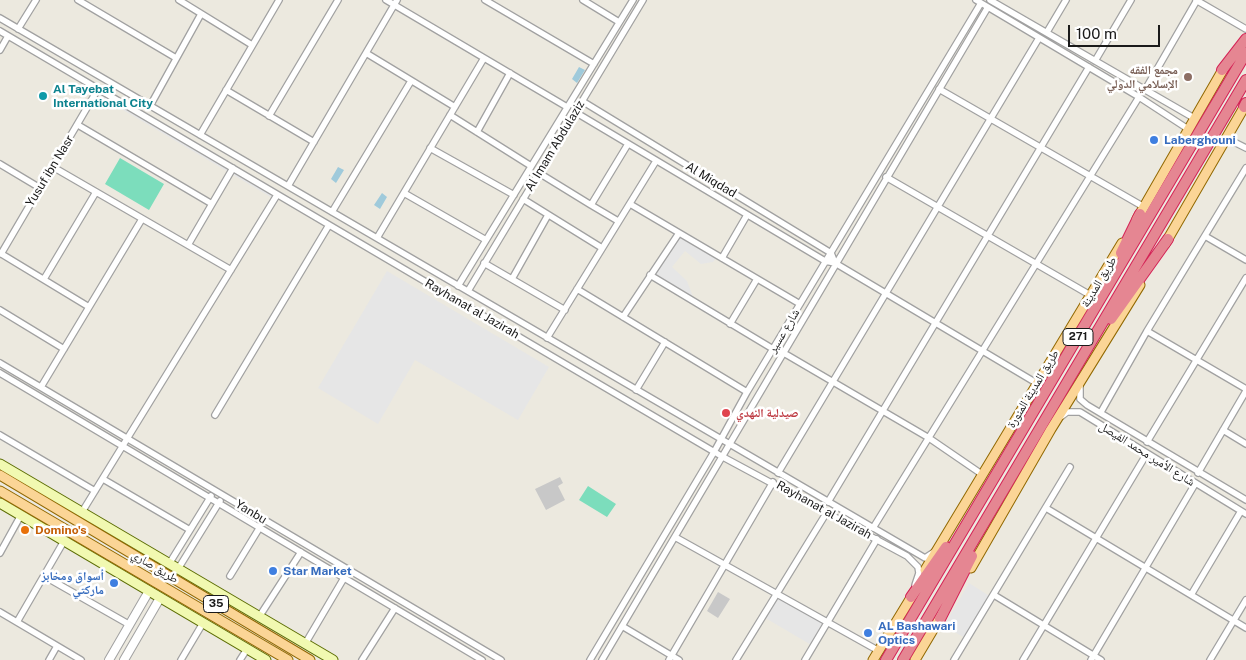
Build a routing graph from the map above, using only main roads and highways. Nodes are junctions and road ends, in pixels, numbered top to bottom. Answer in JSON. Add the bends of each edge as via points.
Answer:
{"nodes":[{"id":1,"x":1246,"y":30,"type":"edge"},
{"id":2,"x":1246,"y":40,"type":"edge"},
{"id":3,"x":1246,"y":53,"type":"edge"},
{"id":4,"x":1222,"y":70,"type":"junction"},
{"id":5,"x":1246,"y":80,"type":"edge"},
{"id":6,"x":1245,"y":105,"type":"edge"},
{"id":7,"x":1142,"y":211,"type":"junction"},
{"id":8,"x":1168,"y":239,"type":"junction"},
{"id":9,"x":1094,"y":310,"type":"junction"},
{"id":10,"x":1068,"y":381,"type":"junction"},
{"id":11,"x":0,"y":464,"type":"edge"},
{"id":12,"x":1014,"y":472,"type":"junction"},
{"id":13,"x":0,"y":475,"type":"edge"},
{"id":14,"x":991,"y":483,"type":"junction"},
{"id":15,"x":0,"y":491,"type":"edge"},
{"id":16,"x":0,"y":503,"type":"edge"},
{"id":17,"x":911,"y":597,"type":"junction"},
{"id":18,"x":940,"y":619,"type":"junction"},
{"id":19,"x":266,"y":660,"type":"edge"},
{"id":20,"x":288,"y":660,"type":"edge"},
{"id":21,"x":310,"y":660,"type":"edge"},
{"id":22,"x":333,"y":660,"type":"edge"},
{"id":23,"x":873,"y":660,"type":"edge"},
{"id":24,"x":886,"y":660,"type":"edge"},
{"id":25,"x":903,"y":660,"type":"edge"},
{"id":26,"x":915,"y":660,"type":"edge"}],
"edges":[{"from":1,"to":4,"type":"main road","name":"طريق المدينة"},
{"from":2,"to":4,"type":"highway"},
{"from":3,"to":9,"type":"highway","name":"طريق المدينة المنورة","number":"271"},
{"from":4,"to":7,"type":"main road","name":"طريق المدينة"},
{"from":5,"to":10,"type":"highway","name":"طريق المدينة المنورة","number":"271"},
{"from":6,"to":8,"type":"main road"},
{"from":7,"to":9,"type":"highway"},
{"from":7,"to":17,"type":"main road","name":"طريق المدينة","via":[[936,550]]},
{"from":8,"to":10,"type":"highway"},
{"from":8,"to":18,"type":"main road","via":[[1050,429]]},
{"from":9,"to":14,"type":"highway","name":"طريق المدينة المنورة","number":"271"},
{"from":10,"to":12,"type":"highway","name":"طريق المدينة المنورة","number":"271"},
{"from":11,"to":22,"type":"main road"},
{"from":12,"to":18,"type":"highway"},
{"from":12,"to":25,"type":"highway","name":"طريق المدينة المنورة","number":"271"},
{"from":13,"to":21,"type":"main road","name":"طريق صاري","number":"35"},
{"from":14,"to":17,"type":"highway"},
{"from":14,"to":24,"type":"highway","name":"طريق المدينة المنورة","number":"271"},
{"from":15,"to":20,"type":"main road","name":"طريق صاري","number":"35"},
{"from":16,"to":19,"type":"main road"},
{"from":17,"to":23,"type":"main road","name":"طريق المدينة"},
{"from":18,"to":26,"type":"main road"}]}
